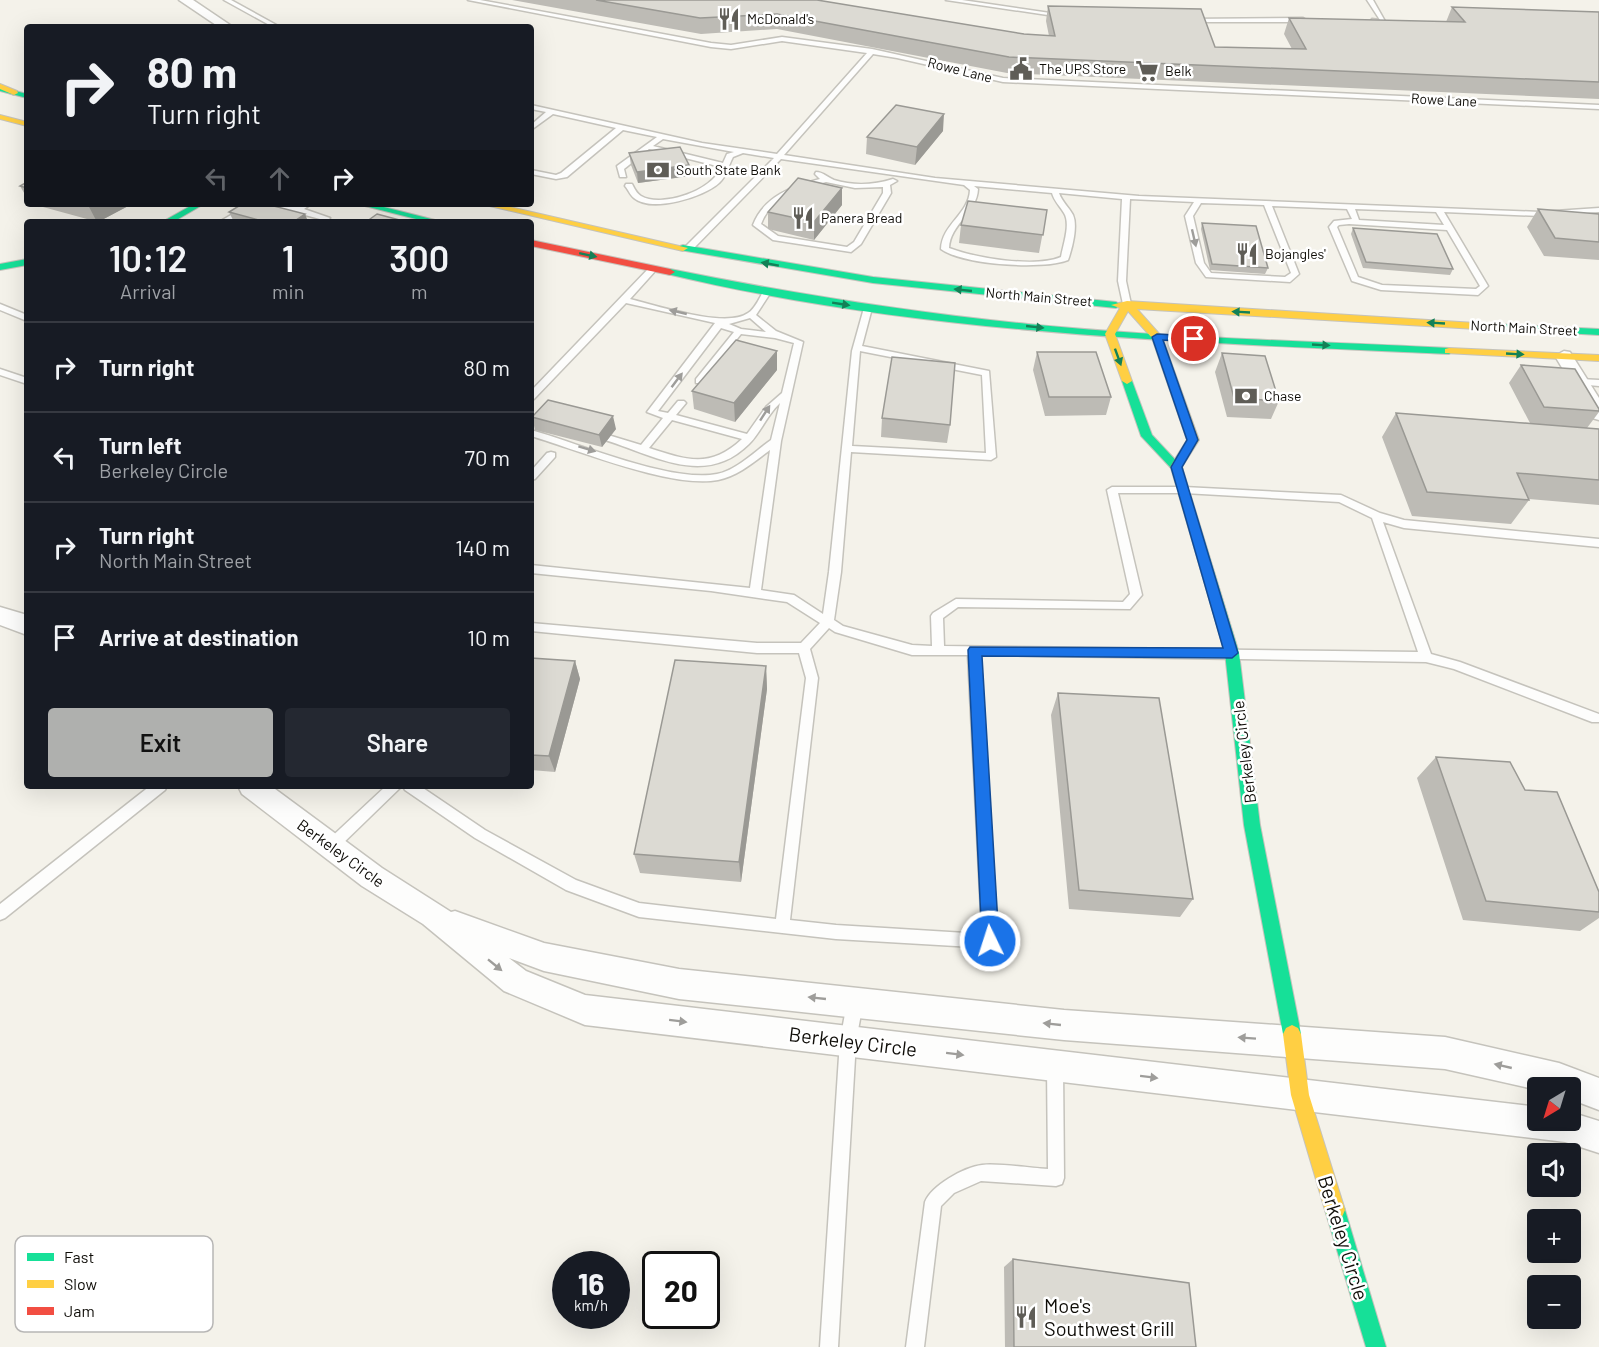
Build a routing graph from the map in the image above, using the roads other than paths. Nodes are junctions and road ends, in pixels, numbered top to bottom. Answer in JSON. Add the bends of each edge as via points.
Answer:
{"nodes":[{"id":1,"x":185,"y":0,"type":"edge"},
{"id":2,"x":227,"y":0,"type":"edge"},
{"id":3,"x":471,"y":0,"type":"edge"},
{"id":4,"x":949,"y":0,"type":"edge"},
{"id":5,"x":1370,"y":0,"type":"edge"},
{"id":6,"x":1068,"y":16,"type":"edge"},
{"id":7,"x":1184,"y":20,"type":"edge"},
{"id":8,"x":1308,"y":20,"type":"edge"},
{"id":9,"x":1363,"y":21,"type":"edge"},
{"id":10,"x":222,"y":24,"type":"edge"},
{"id":11,"x":271,"y":24,"type":"edge"},
{"id":12,"x":872,"y":51,"type":"junction"},
{"id":13,"x":1599,"y":107,"type":"edge"},
{"id":14,"x":534,"y":108,"type":"edge"},
{"id":15,"x":552,"y":111,"type":"junction"},
{"id":16,"x":0,"y":117,"type":"edge"},
{"id":17,"x":24,"y":123,"type":"edge"},
{"id":18,"x":534,"y":126,"type":"edge"},
{"id":19,"x":622,"y":127,"type":"junction"},
{"id":20,"x":661,"y":137,"type":"junction"},
{"id":21,"x":648,"y":147,"type":"junction"},
{"id":22,"x":740,"y":152,"type":"junction"},
{"id":23,"x":778,"y":158,"type":"junction"},
{"id":24,"x":812,"y":163,"type":"junction"},
{"id":25,"x":725,"y":166,"type":"junction"},
{"id":26,"x":534,"y":173,"type":"edge"},
{"id":27,"x":895,"y":174,"type":"junction"},
{"id":28,"x":623,"y":175,"type":"dead end"},
{"id":29,"x":824,"y":180,"type":"junction"},
{"id":30,"x":966,"y":183,"type":"junction"},
{"id":31,"x":630,"y":186,"type":"dead end"},
{"id":32,"x":887,"y":186,"type":"junction"},
{"id":33,"x":1055,"y":191,"type":"junction"},
{"id":34,"x":1126,"y":197,"type":"junction"},
{"id":35,"x":1199,"y":200,"type":"junction"},
{"id":36,"x":1267,"y":203,"type":"junction"},
{"id":37,"x":1350,"y":206,"type":"junction"},
{"id":38,"x":194,"y":207,"type":"edge"},
{"id":39,"x":250,"y":207,"type":"edge"},
{"id":40,"x":276,"y":207,"type":"edge"},
{"id":41,"x":282,"y":207,"type":"edge"},
{"id":42,"x":301,"y":207,"type":"edge"},
{"id":43,"x":374,"y":207,"type":"edge"},
{"id":44,"x":499,"y":207,"type":"edge"},
{"id":45,"x":295,"y":210,"type":"junction"},
{"id":46,"x":1439,"y":210,"type":"junction"},
{"id":47,"x":1599,"y":210,"type":"edge"},
{"id":48,"x":309,"y":213,"type":"junction"},
{"id":49,"x":266,"y":214,"type":"edge"},
{"id":50,"x":279,"y":218,"type":"edge"},
{"id":51,"x":172,"y":219,"type":"edge"},
{"id":52,"x":228,"y":219,"type":"edge"},
{"id":53,"x":300,"y":219,"type":"edge"},
{"id":54,"x":325,"y":219,"type":"edge"},
{"id":55,"x":426,"y":219,"type":"edge"},
{"id":56,"x":1351,"y":222,"type":"junction"},
{"id":57,"x":1448,"y":228,"type":"junction"},
{"id":58,"x":534,"y":244,"type":"edge"},
{"id":59,"x":689,"y":248,"type":"junction"},
{"id":60,"x":24,"y":263,"type":"edge"},
{"id":61,"x":0,"y":267,"type":"edge"},
{"id":62,"x":654,"y":269,"type":"junction"},
{"id":63,"x":767,"y":292,"type":"junction"},
{"id":64,"x":625,"y":300,"type":"junction"},
{"id":65,"x":1127,"y":304,"type":"junction"},
{"id":66,"x":0,"y":307,"type":"edge"},
{"id":67,"x":868,"y":308,"type":"junction"},
{"id":68,"x":752,"y":315,"type":"junction"},
{"id":69,"x":24,"y":317,"type":"edge"},
{"id":70,"x":708,"y":320,"type":"junction"},
{"id":71,"x":719,"y":324,"type":"junction"},
{"id":72,"x":739,"y":331,"type":"junction"},
{"id":73,"x":1599,"y":332,"type":"edge"},
{"id":74,"x":1110,"y":334,"type":"junction"},
{"id":75,"x":779,"y":337,"type":"junction"},
{"id":76,"x":1157,"y":337,"type":"junction"},
{"id":77,"x":857,"y":348,"type":"junction"},
{"id":78,"x":1564,"y":356,"type":"junction"},
{"id":79,"x":1599,"y":358,"type":"edge"},
{"id":80,"x":0,"y":372,"type":"edge"},
{"id":81,"x":24,"y":380,"type":"edge"},
{"id":82,"x":699,"y":381,"type":"edge"},
{"id":83,"x":1580,"y":382,"type":"junction"},
{"id":84,"x":1599,"y":383,"type":"edge"},
{"id":85,"x":534,"y":394,"type":"edge"},
{"id":86,"x":788,"y":394,"type":"junction"},
{"id":87,"x":681,"y":403,"type":"dead end"},
{"id":88,"x":1599,"y":414,"type":"edge"},
{"id":89,"x":670,"y":417,"type":"junction"},
{"id":90,"x":534,"y":435,"type":"edge"},
{"id":91,"x":608,"y":438,"type":"edge"},
{"id":92,"x":749,"y":438,"type":"junction"},
{"id":93,"x":776,"y":441,"type":"junction"},
{"id":94,"x":644,"y":448,"type":"junction"},
{"id":95,"x":847,"y":449,"type":"junction"},
{"id":96,"x":551,"y":455,"type":"dead end"},
{"id":97,"x":1176,"y":467,"type":"junction"},
{"id":98,"x":534,"y":474,"type":"edge"},
{"id":99,"x":1184,"y":490,"type":"junction"},
{"id":100,"x":1376,"y":516,"type":"junction"},
{"id":101,"x":1599,"y":543,"type":"edge"},
{"id":102,"x":534,"y":569,"type":"edge"},
{"id":103,"x":755,"y":593,"type":"junction"},
{"id":104,"x":0,"y":616,"type":"edge"},
{"id":105,"x":828,"y":622,"type":"junction"},
{"id":106,"x":24,"y":624,"type":"edge"},
{"id":107,"x":534,"y":627,"type":"edge"},
{"id":108,"x":804,"y":648,"type":"junction"},
{"id":109,"x":938,"y":650,"type":"junction"},
{"id":110,"x":975,"y":650,"type":"junction"},
{"id":111,"x":1232,"y":653,"type":"junction"},
{"id":112,"x":1426,"y":657,"type":"junction"},
{"id":113,"x":1596,"y":718,"type":"dead end"},
{"id":114,"x":155,"y":789,"type":"edge"},
{"id":115,"x":255,"y":789,"type":"edge"},
{"id":116,"x":392,"y":789,"type":"edge"},
{"id":117,"x":414,"y":789,"type":"edge"},
{"id":118,"x":331,"y":846,"type":"junction"},
{"id":119,"x":0,"y":912,"type":"edge"},
{"id":120,"x":433,"y":915,"type":"junction"},
{"id":121,"x":782,"y":926,"type":"junction"},
{"id":122,"x":855,"y":1002,"type":"junction"},
{"id":123,"x":848,"y":1041,"type":"junction"},
{"id":124,"x":1294,"y":1042,"type":"junction"},
{"id":125,"x":1055,"y":1066,"type":"junction"},
{"id":126,"x":1599,"y":1094,"type":"edge"},
{"id":127,"x":1300,"y":1095,"type":"junction"},
{"id":128,"x":1599,"y":1137,"type":"edge"},
{"id":129,"x":829,"y":1347,"type":"edge"},
{"id":130,"x":915,"y":1347,"type":"edge"},
{"id":131,"x":1376,"y":1347,"type":"edge"}],
"edges":[{"from":1,"to":10,"type":"street"},
{"from":2,"to":11,"type":"lane"},
{"from":3,"to":12,"type":"lane","name":"Rowe Lane","via":[[711,45],[782,39]]},
{"from":4,"to":6,"type":"lane"},
{"from":5,"to":9,"type":"lane","via":[[1384,22]]},
{"from":7,"to":8,"type":"lane"},
{"from":12,"to":13,"type":"lane","name":"Rowe Lane","via":[[1003,80]]},
{"from":12,"to":23,"type":"lane"},
{"from":14,"to":15,"type":"lane"},
{"from":15,"to":18,"type":"lane"},
{"from":15,"to":19,"type":"lane"},
{"from":16,"to":17,"type":"main road"},
{"from":19,"to":20,"type":"lane"},
{"from":19,"to":26,"type":"lane","via":[[564,175]]},
{"from":20,"to":21,"type":"lane"},
{"from":20,"to":22,"type":"lane"},
{"from":21,"to":25,"type":"lane"},
{"from":21,"to":28,"type":"lane","via":[[620,168]]},
{"from":22,"to":23,"type":"lane"},
{"from":22,"to":25,"type":"lane","via":[[730,156]]},
{"from":23,"to":24,"type":"lane"},
{"from":23,"to":59,"type":"lane"},
{"from":24,"to":27,"type":"lane"},
{"from":24,"to":29,"type":"lane"},
{"from":25,"to":31,"type":"lane","via":[[723,175],[708,189],[661,201],[638,197]]},
{"from":27,"to":30,"type":"lane"},
{"from":27,"to":32,"type":"lane"},
{"from":29,"to":32,"type":"lane"},
{"from":29,"to":32,"type":"lane","via":[[783,196],[758,219],[757,225],[776,238],[848,250],[856,244],[887,193]]},
{"from":30,"to":33,"type":"lane"},
{"from":30,"to":33,"type":"lane","via":[[974,189],[974,197],[947,234],[945,249],[964,256],[1049,265],[1065,258],[1071,222],[1057,202]]},
{"from":33,"to":34,"type":"lane"},
{"from":34,"to":35,"type":"lane"},
{"from":34,"to":65,"type":"lane","via":[[1122,281]]},
{"from":35,"to":36,"type":"lane"},
{"from":35,"to":36,"type":"lane","one_way":true,"via":[[1189,216],[1200,263],[1209,275],[1287,280],[1295,274]]},
{"from":36,"to":37,"type":"lane"},
{"from":37,"to":46,"type":"lane"},
{"from":37,"to":56,"type":"lane","via":[[1356,219]]},
{"from":38,"to":51,"type":"main road"},
{"from":39,"to":52,"type":"lane"},
{"from":40,"to":49,"type":"lane"},
{"from":41,"to":45,"type":"lane"},
{"from":42,"to":45,"type":"lane"},
{"from":43,"to":55,"type":"main road"},
{"from":44,"to":59,"type":"main road","name":"North Main Street"},
{"from":45,"to":48,"type":"lane"},
{"from":45,"to":50,"type":"lane"},
{"from":46,"to":47,"type":"lane","via":[[1540,214]]},
{"from":46,"to":57,"type":"lane"},
{"from":48,"to":53,"type":"lane"},
{"from":48,"to":54,"type":"lane"},
{"from":56,"to":57,"type":"lane"},
{"from":56,"to":57,"type":"lane","via":[[1333,227],[1355,279],[1362,283],[1478,292],[1484,286]]},
{"from":58,"to":62,"type":"main road","name":"North Main Street","one_way":true},
{"from":65,"to":59,"type":"main road","name":"North Main Street","one_way":true,"via":[[873,280]]},
{"from":60,"to":61,"type":"main road"},
{"from":62,"to":63,"type":"main road","name":"North Main Street"},
{"from":62,"to":64,"type":"lane"},
{"from":63,"to":67,"type":"main road","name":"North Main Street","one_way":true},
{"from":63,"to":68,"type":"lane"},
{"from":70,"to":64,"type":"lane","one_way":true},
{"from":64,"to":85,"type":"lane"},
{"from":73,"to":65,"type":"main road","name":"North Main Street","one_way":true},
{"from":65,"to":74,"type":"main road"},
{"from":65,"to":76,"type":"main road"},
{"from":66,"to":69,"type":"lane"},
{"from":67,"to":74,"type":"main road","name":"North Main Street","one_way":true},
{"from":67,"to":77,"type":"lane"},
{"from":68,"to":70,"type":"lane","via":[[731,322]]},
{"from":68,"to":75,"type":"lane"},
{"from":70,"to":71,"type":"lane"},
{"from":71,"to":72,"type":"lane"},
{"from":89,"to":71,"type":"lane","one_way":true,"via":[[652,412]]},
{"from":72,"to":75,"type":"lane"},
{"from":72,"to":82,"type":"lane"},
{"from":74,"to":76,"type":"main road","name":"North Main Street"},
{"from":74,"to":97,"type":"main road","name":"Berkeley Circle","one_way":true,"via":[[1147,436]]},
{"from":75,"to":86,"type":"lane","via":[[799,342]]},
{"from":76,"to":78,"type":"main road","name":"North Main Street","one_way":true},
{"from":76,"to":97,"type":"main road","via":[[1193,440]]},
{"from":77,"to":95,"type":"lane"},
{"from":77,"to":95,"type":"lane","via":[[986,373],[991,457]]},
{"from":78,"to":79,"type":"main road","name":"North Main Street"},
{"from":78,"to":83,"type":"street"},
{"from":80,"to":81,"type":"lane"},
{"from":83,"to":84,"type":"lane"},
{"from":83,"to":88,"type":"street"},
{"from":92,"to":86,"type":"lane","one_way":true,"via":[[772,403]]},
{"from":86,"to":93,"type":"lane"},
{"from":87,"to":89,"type":"lane"},
{"from":89,"to":92,"type":"lane"},
{"from":89,"to":94,"type":"lane"},
{"from":90,"to":93,"type":"lane","one_way":true,"via":[[672,475],[716,478]]},
{"from":91,"to":94,"type":"lane"},
{"from":92,"to":94,"type":"lane","via":[[713,462],[695,464]]},
{"from":93,"to":103,"type":"lane"},
{"from":95,"to":105,"type":"lane"},
{"from":96,"to":98,"type":"lane"},
{"from":97,"to":99,"type":"main road","name":"Berkeley Circle"},
{"from":99,"to":100,"type":"lane","via":[[1341,499]]},
{"from":99,"to":109,"type":"lane","via":[[1112,490],[1136,595],[1126,606],[956,603],[937,615]]},
{"from":99,"to":111,"type":"main road","name":"Berkeley Circle"},
{"from":100,"to":101,"type":"lane","via":[[1404,524]]},
{"from":100,"to":112,"type":"lane"},
{"from":102,"to":103,"type":"lane"},
{"from":103,"to":105,"type":"lane","via":[[790,598]]},
{"from":104,"to":106,"type":"street"},
{"from":105,"to":108,"type":"lane"},
{"from":105,"to":109,"type":"lane","via":[[839,629],[912,650]]},
{"from":107,"to":108,"type":"lane","via":[[757,648]]},
{"from":108,"to":121,"type":"lane","via":[[812,678]]},
{"from":109,"to":110,"type":"lane"},
{"from":110,"to":111,"type":"lane"},
{"from":110,"to":121,"type":"lane","via":[[990,941]]},
{"from":111,"to":112,"type":"lane"},
{"from":111,"to":124,"type":"main road","name":"Berkeley Circle","via":[[1252,825]]},
{"from":112,"to":113,"type":"lane"},
{"from":114,"to":119,"type":"lane"},
{"from":115,"to":118,"type":"street","name":"Berkeley Circle"},
{"from":116,"to":118,"type":"lane"},
{"from":117,"to":121,"type":"lane","via":[[480,834],[571,885],[639,910]]},
{"from":118,"to":120,"type":"street","name":"Berkeley Circle"},
{"from":122,"to":120,"type":"street","name":"Berkeley Circle","one_way":true,"via":[[679,984],[544,957]]},
{"from":120,"to":123,"type":"street","name":"Berkeley Circle","one_way":true,"via":[[515,981],[585,1010]]},
{"from":122,"to":123,"type":"lane"},
{"from":124,"to":122,"type":"street","name":"Berkeley Circle","one_way":true,"via":[[1064,1025]]},
{"from":123,"to":125,"type":"street","name":"Berkeley Circle","one_way":true},
{"from":123,"to":129,"type":"lane"},
{"from":126,"to":124,"type":"street","name":"Berkeley Circle","one_way":true,"via":[[1559,1079],[1445,1053]]},
{"from":124,"to":127,"type":"main road","name":"Berkeley Circle"},
{"from":125,"to":127,"type":"street","name":"Berkeley Circle","one_way":true},
{"from":125,"to":130,"type":"lane","via":[[1056,1178],[981,1173],[948,1187],[933,1202]]},
{"from":127,"to":128,"type":"street","name":"Berkeley Circle","via":[[1565,1126]]},
{"from":127,"to":131,"type":"main road","name":"Berkeley Circle"}]}
